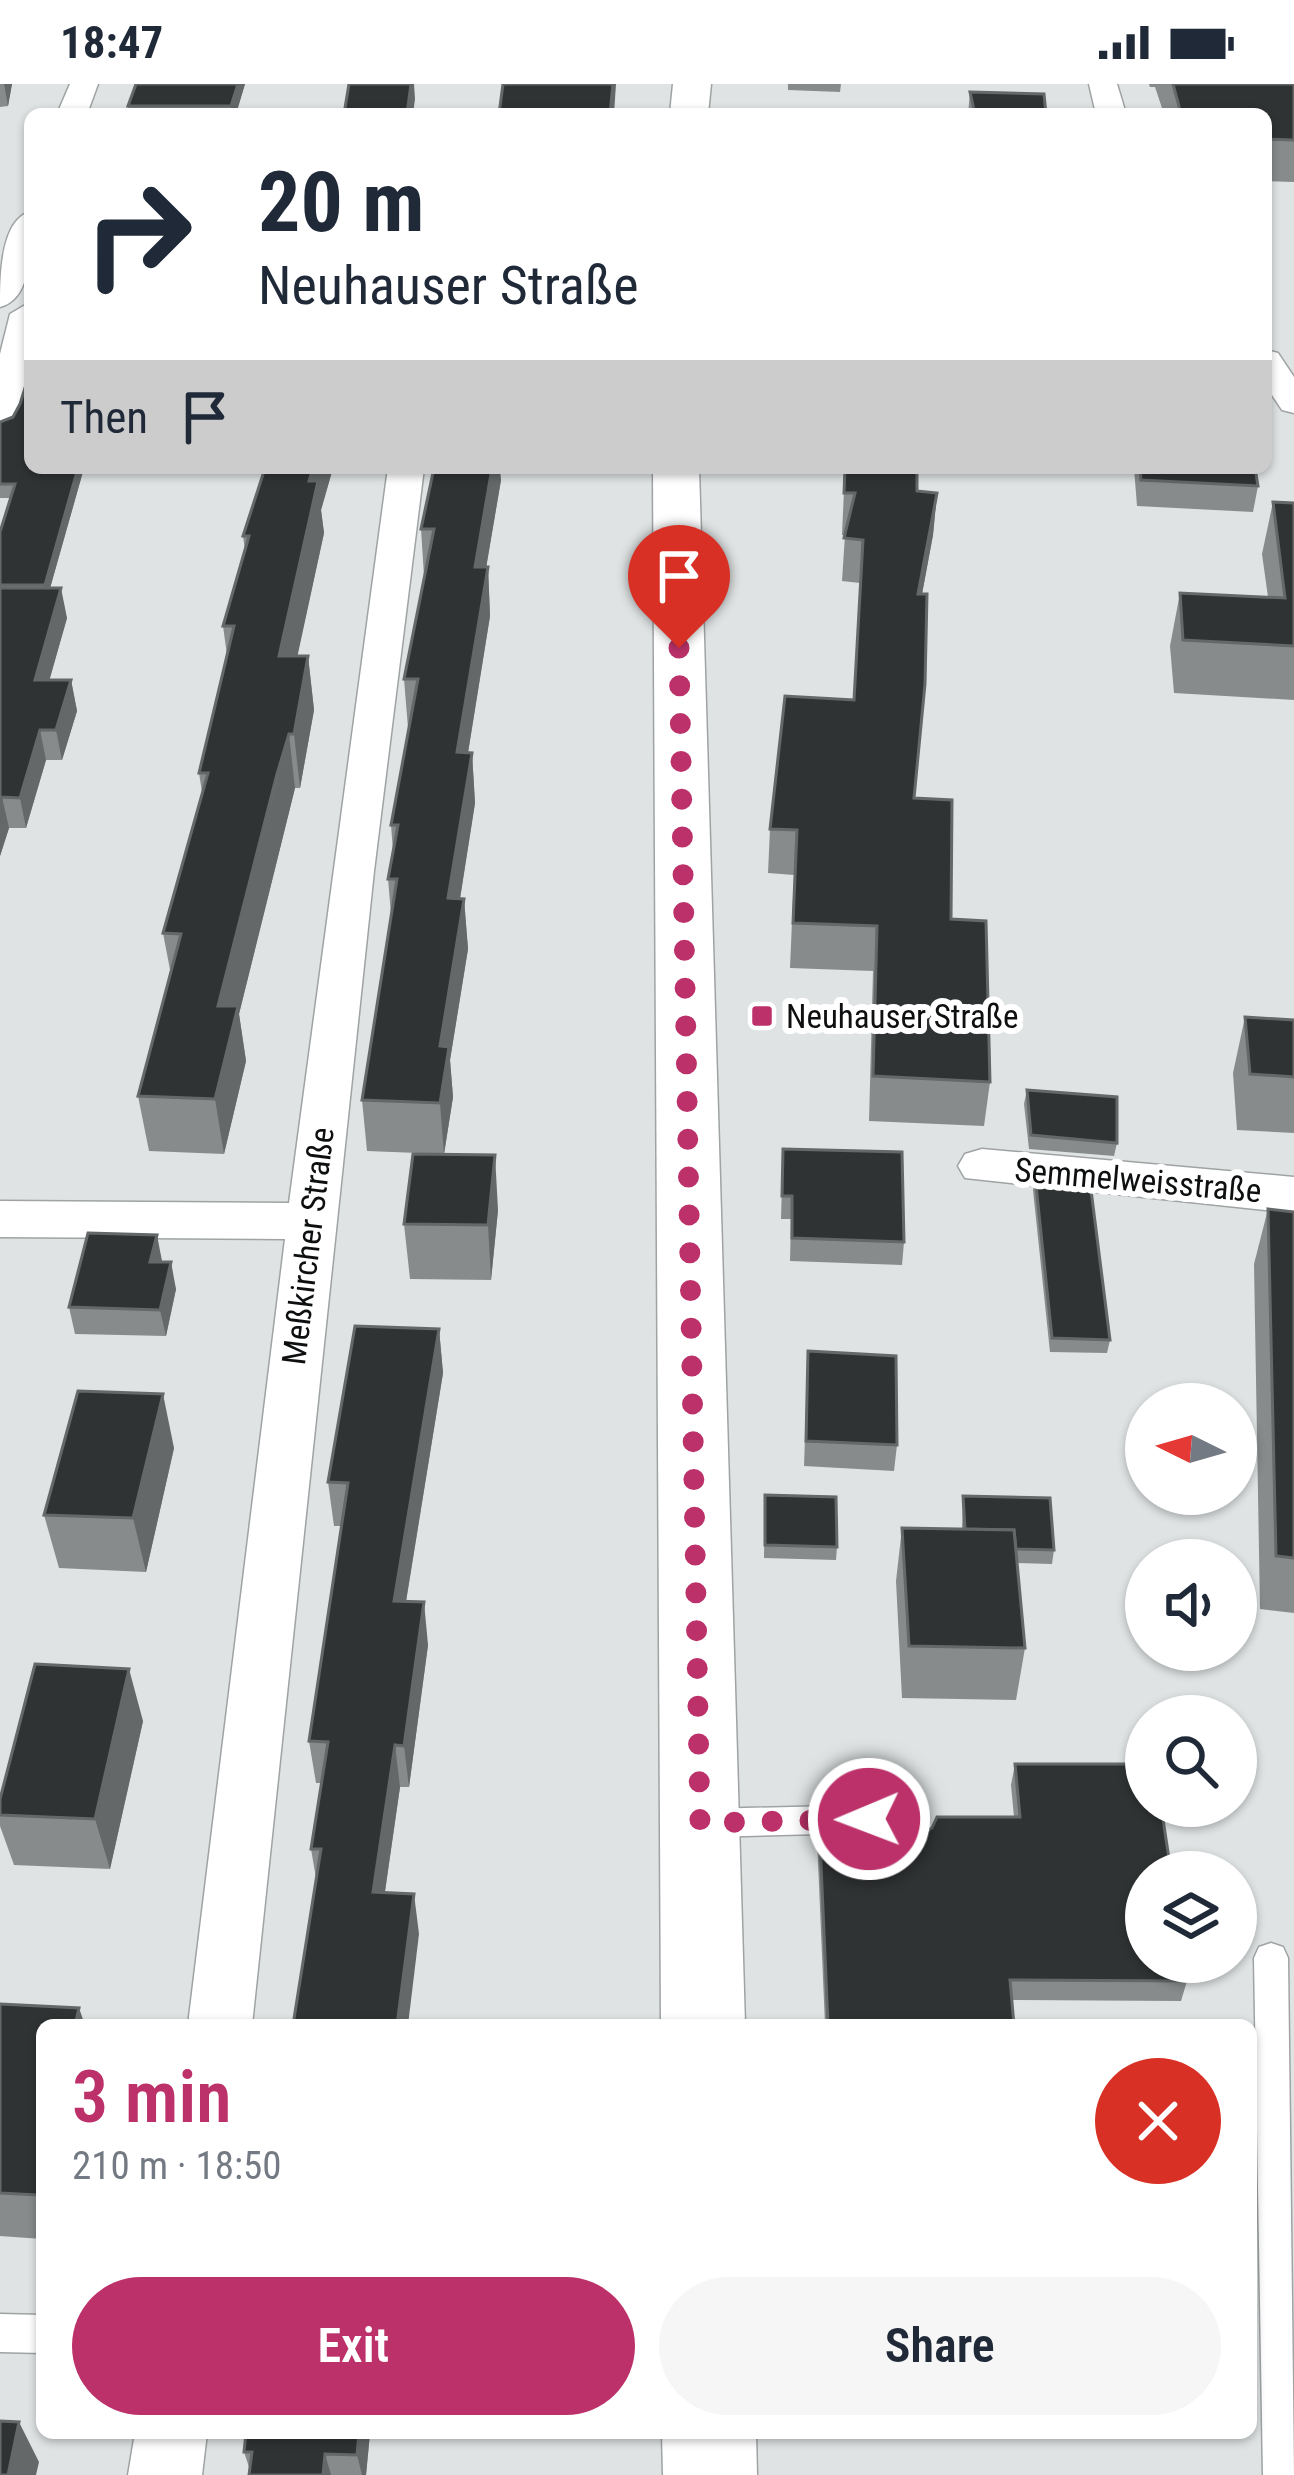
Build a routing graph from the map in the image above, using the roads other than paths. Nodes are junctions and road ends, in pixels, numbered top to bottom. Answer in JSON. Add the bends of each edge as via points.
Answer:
{"nodes":[{"id":1,"x":24,"y":254,"type":"edge"},
{"id":2,"x":14,"y":310,"type":"edge"},
{"id":3,"x":1272,"y":345,"type":"edge"},
{"id":4,"x":1282,"y":395,"type":"edge"},
{"id":5,"x":0,"y":421,"type":"edge"},
{"id":6,"x":405,"y":474,"type":"edge"},
{"id":7,"x":676,"y":474,"type":"edge"},
{"id":8,"x":982,"y":1166,"type":"dead end"},
{"id":9,"x":1294,"y":1195,"type":"edge"},
{"id":10,"x":0,"y":1220,"type":"edge"},
{"id":11,"x":310,"y":1221,"type":"junction"},
{"id":12,"x":700,"y":1823,"type":"junction"},
{"id":13,"x":914,"y":1837,"type":"edge"},
{"id":14,"x":1271,"y":1958,"type":"dead end"},
{"id":15,"x":221,"y":2019,"type":"edge"},
{"id":16,"x":703,"y":2019,"type":"edge"},
{"id":17,"x":0,"y":2333,"type":"edge"},
{"id":18,"x":36,"y":2334,"type":"edge"},
{"id":19,"x":170,"y":2439,"type":"edge"},
{"id":20,"x":165,"y":2475,"type":"edge"},
{"id":21,"x":1282,"y":2475,"type":"edge"}],
"edges":[{"from":1,"to":2,"type":"street"},
{"from":2,"to":5,"type":"street"},
{"from":3,"to":4,"type":"street"},
{"from":6,"to":11,"type":"street","name":"Meßkircher Straße"},
{"from":7,"to":12,"type":"street"},
{"from":8,"to":9,"type":"street","name":"Semmelweisstraße"},
{"from":10,"to":11,"type":"street"},
{"from":11,"to":15,"type":"street","name":"Meßkircher Straße"},
{"from":12,"to":13,"type":"lane","via":[[911,1818]]},
{"from":12,"to":16,"type":"street"},
{"from":14,"to":21,"type":"lane"},
{"from":17,"to":18,"type":"lane"},
{"from":19,"to":20,"type":"street"}]}
